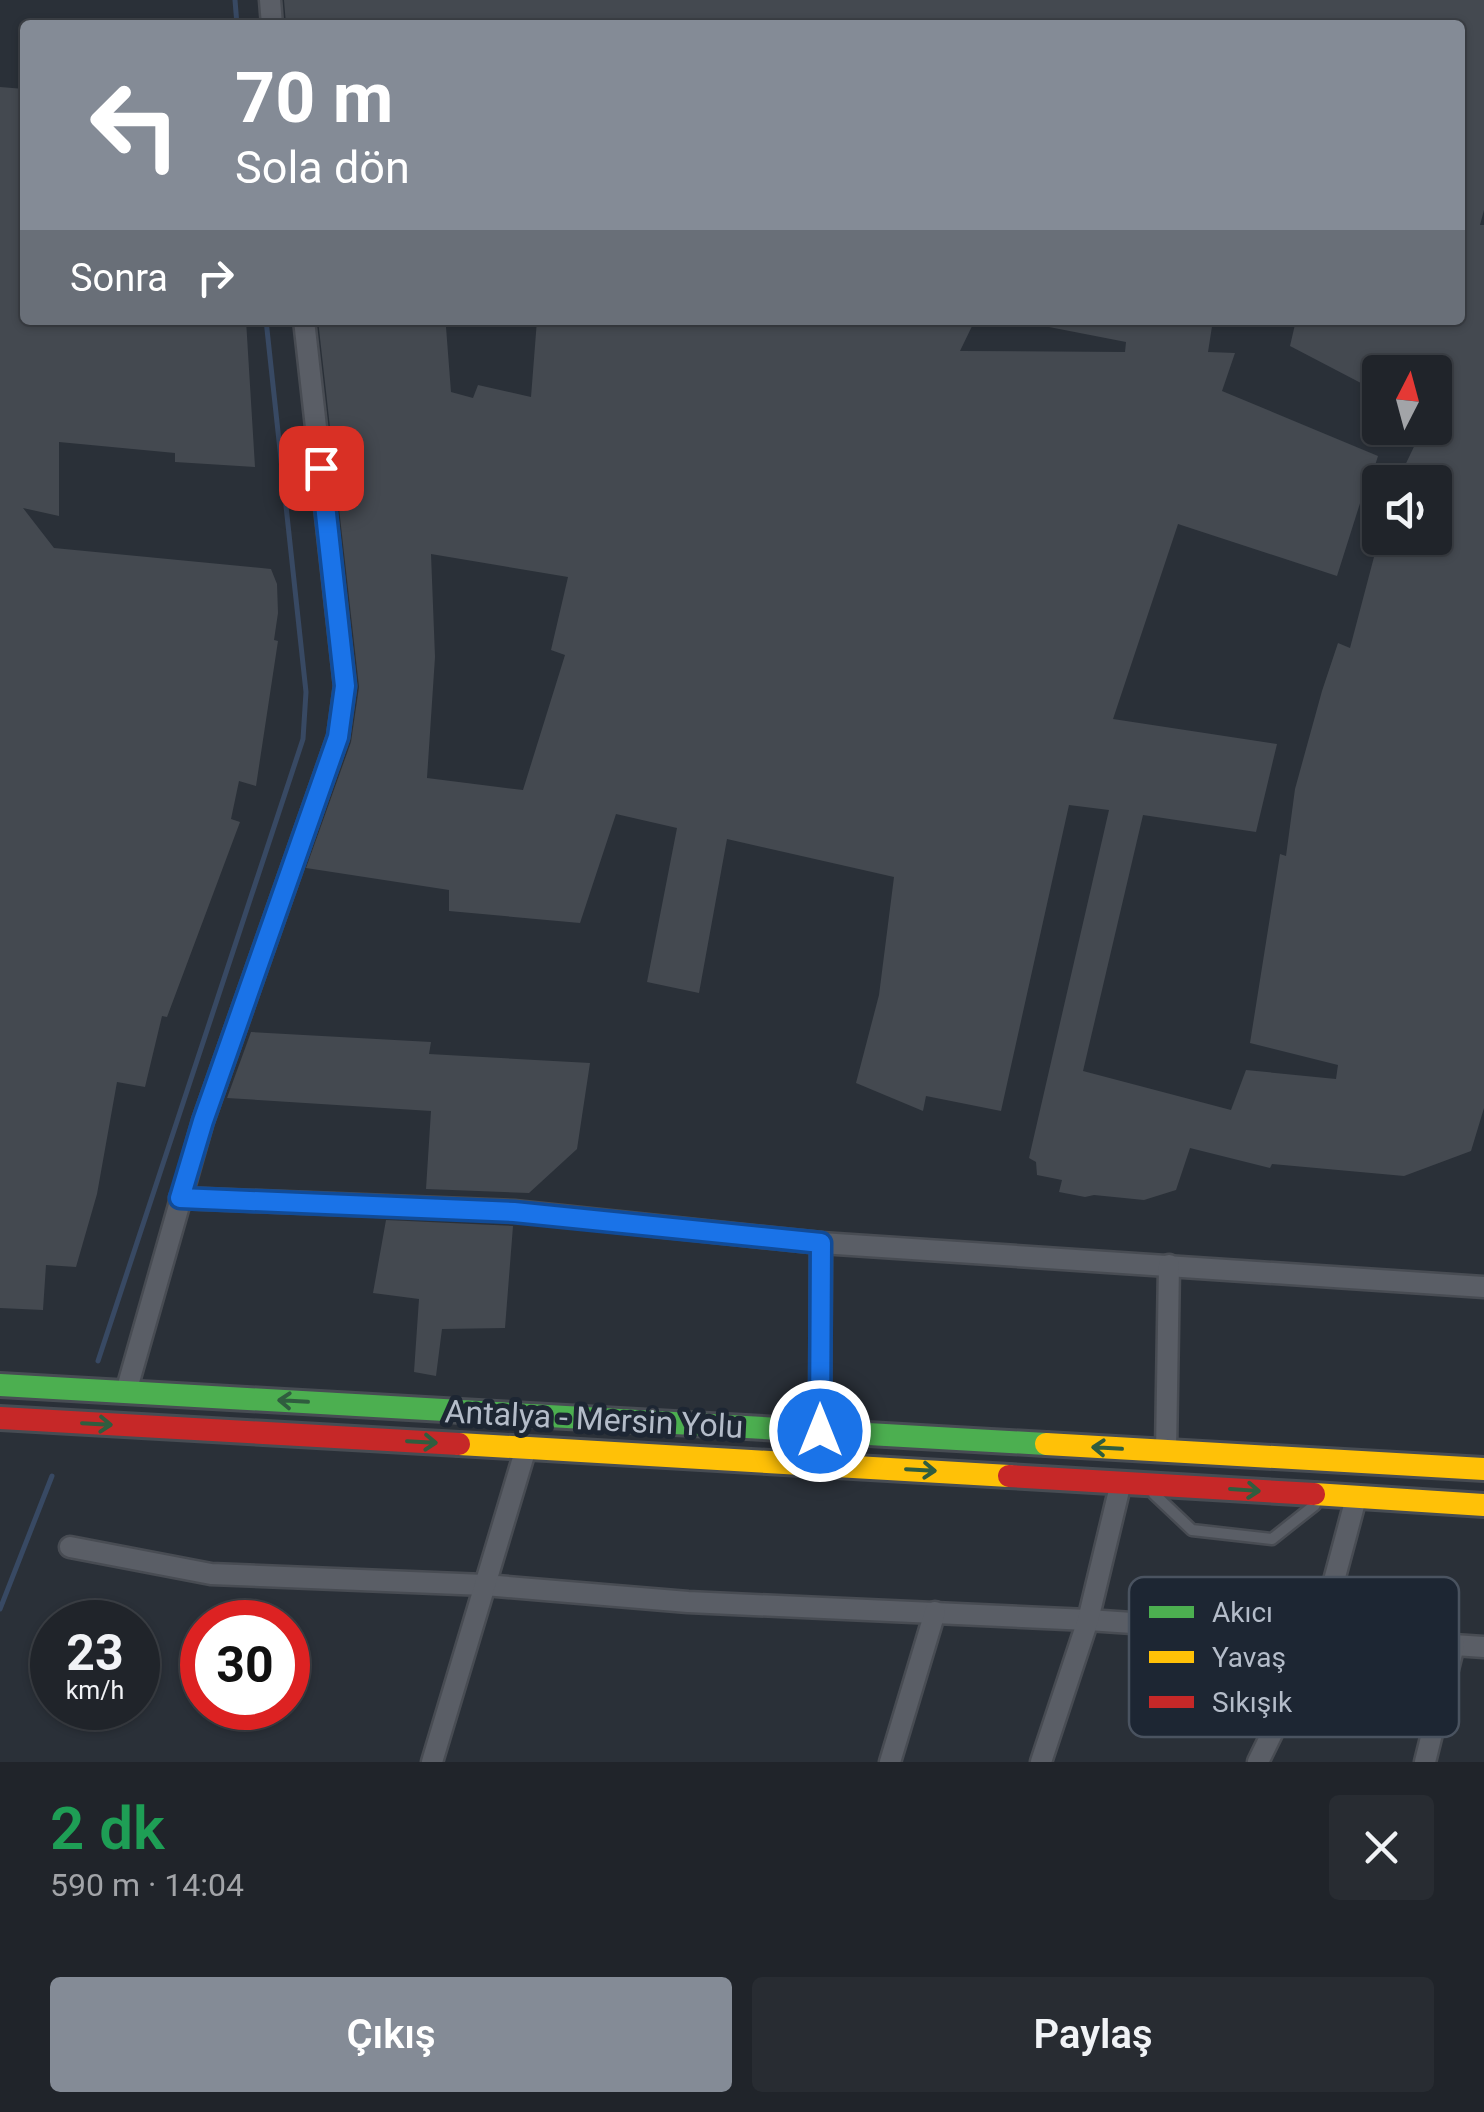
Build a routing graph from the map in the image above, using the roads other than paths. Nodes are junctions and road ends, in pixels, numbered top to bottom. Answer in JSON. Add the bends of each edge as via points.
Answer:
{"nodes":[{"id":1,"x":305,"y":325,"type":"edge"},
{"id":2,"x":180,"y":1198,"type":"junction"},
{"id":3,"x":821,"y":1243,"type":"junction"},
{"id":4,"x":1168,"y":1265,"type":"junction"},
{"id":5,"x":1484,"y":1287,"type":"edge"},
{"id":6,"x":0,"y":1385,"type":"edge"},
{"id":7,"x":126,"y":1392,"type":"junction"},
{"id":8,"x":0,"y":1418,"type":"edge"},
{"id":9,"x":820,"y":1431,"type":"junction"},
{"id":10,"x":526,"y":1448,"type":"junction"},
{"id":11,"x":1166,"y":1451,"type":"junction"},
{"id":12,"x":1361,"y":1463,"type":"junction"},
{"id":13,"x":1484,"y":1470,"type":"edge"},
{"id":14,"x":1132,"y":1482,"type":"junction"},
{"id":15,"x":1326,"y":1496,"type":"junction"},
{"id":16,"x":1356,"y":1498,"type":"junction"},
{"id":17,"x":1484,"y":1505,"type":"edge"},
{"id":18,"x":70,"y":1547,"type":"dead end"},
{"id":19,"x":1335,"y":1577,"type":"edge"},
{"id":20,"x":485,"y":1585,"type":"junction"},
{"id":21,"x":935,"y":1612,"type":"junction"},
{"id":22,"x":1088,"y":1620,"type":"junction"},
{"id":23,"x":1129,"y":1623,"type":"edge"},
{"id":24,"x":1459,"y":1646,"type":"edge"},
{"id":25,"x":1484,"y":1648,"type":"edge"},
{"id":26,"x":1270,"y":1737,"type":"edge"},
{"id":27,"x":1431,"y":1737,"type":"edge"},
{"id":28,"x":432,"y":1762,"type":"edge"},
{"id":29,"x":890,"y":1762,"type":"edge"},
{"id":30,"x":1040,"y":1762,"type":"edge"},
{"id":31,"x":1258,"y":1762,"type":"edge"},
{"id":32,"x":1425,"y":1762,"type":"edge"}],
"edges":[{"from":1,"to":2,"type":"street","via":[[345,686],[338,737]]},
{"from":2,"to":3,"type":"street","via":[[514,1212]]},
{"from":2,"to":7,"type":"street"},
{"from":3,"to":4,"type":"street"},
{"from":3,"to":9,"type":"street"},
{"from":4,"to":5,"type":"street"},
{"from":4,"to":11,"type":"street"},
{"from":6,"to":7,"type":"highway","name":"Antalya - Mersin Yolu"},
{"from":9,"to":7,"type":"highway","name":"Antalya - Mersin Yolu","one_way":true},
{"from":8,"to":10,"type":"highway","name":"Antalya - Mersin Yolu","one_way":true},
{"from":11,"to":9,"type":"highway","name":"Antalya - Mersin Yolu","one_way":true},
{"from":10,"to":14,"type":"highway","name":"Antalya - Mersin Yolu","one_way":true},
{"from":10,"to":20,"type":"street"},
{"from":11,"to":12,"type":"highway","name":"Antalya - Mersin Yolu"},
{"from":12,"to":13,"type":"highway","name":"Antalya - Mersin Yolu"},
{"from":12,"to":16,"type":"highway"},
{"from":14,"to":15,"type":"highway","name":"Antalya - Mersin Yolu","one_way":true},
{"from":14,"to":15,"type":"lane","via":[[1192,1530],[1272,1539]]},
{"from":14,"to":22,"type":"street"},
{"from":15,"to":16,"type":"highway","name":"Antalya - Mersin Yolu"},
{"from":16,"to":17,"type":"highway","name":"Antalya - Mersin Yolu"},
{"from":16,"to":19,"type":"street"},
{"from":18,"to":20,"type":"street","via":[[212,1574]]},
{"from":20,"to":21,"type":"street"},
{"from":20,"to":28,"type":"street"},
{"from":21,"to":22,"type":"street"},
{"from":21,"to":29,"type":"street"},
{"from":22,"to":23,"type":"street"},
{"from":22,"to":30,"type":"street"},
{"from":24,"to":25,"type":"street"},
{"from":26,"to":31,"type":"street"},
{"from":27,"to":32,"type":"street"}]}
